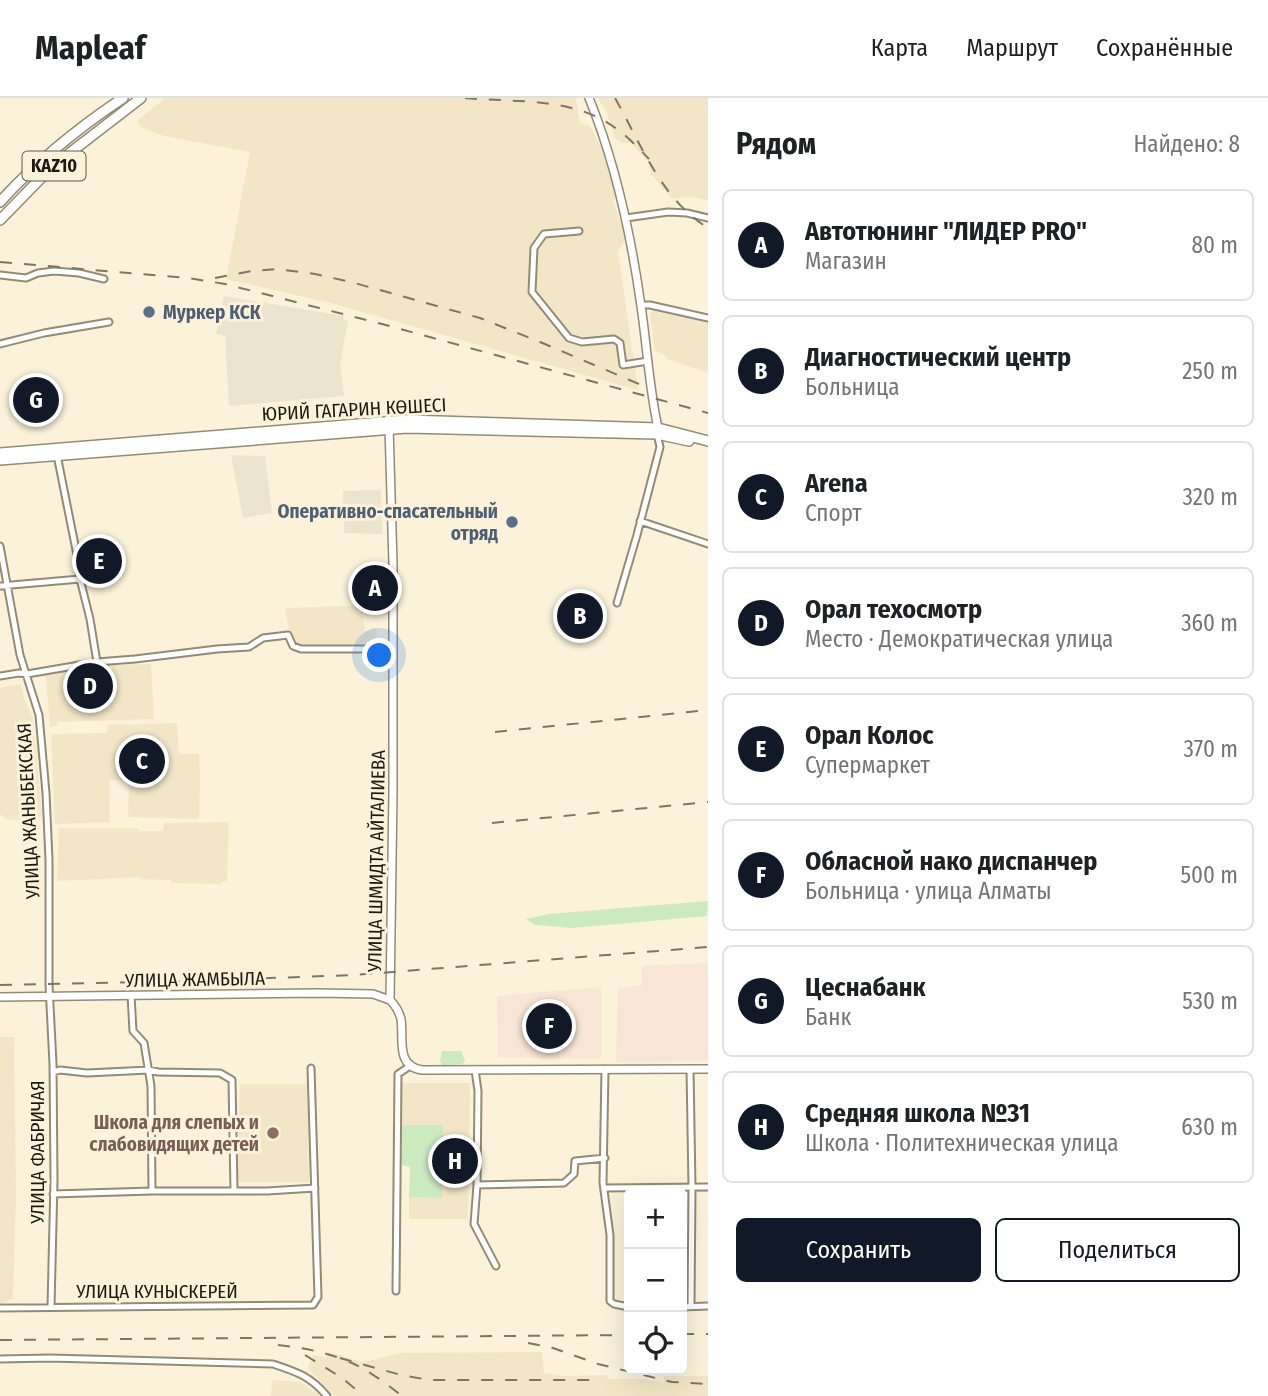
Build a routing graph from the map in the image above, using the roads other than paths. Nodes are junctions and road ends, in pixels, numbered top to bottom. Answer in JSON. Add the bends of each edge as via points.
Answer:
{"nodes":[{"id":1,"x":123,"y":98,"type":"edge"},
{"id":2,"x":141,"y":98,"type":"edge"},
{"id":3,"x":589,"y":98,"type":"edge"},
{"id":4,"x":107,"y":109,"type":"junction"},
{"id":5,"x":114,"y":119,"type":"junction"},
{"id":6,"x":0,"y":202,"type":"edge"},
{"id":7,"x":626,"y":218,"type":"junction"},
{"id":8,"x":708,"y":218,"type":"edge"},
{"id":9,"x":0,"y":220,"type":"edge"},
{"id":10,"x":579,"y":231,"type":"dead end"},
{"id":11,"x":0,"y":275,"type":"edge"},
{"id":12,"x":104,"y":279,"type":"dead end"},
{"id":13,"x":641,"y":305,"type":"junction"},
{"id":14,"x":708,"y":318,"type":"edge"},
{"id":15,"x":109,"y":322,"type":"dead end"},
{"id":16,"x":0,"y":344,"type":"edge"},
{"id":17,"x":648,"y":361,"type":"junction"},
{"id":18,"x":389,"y":425,"type":"junction"},
{"id":19,"x":657,"y":431,"type":"junction"},
{"id":20,"x":708,"y":441,"type":"edge"},
{"id":21,"x":708,"y":447,"type":"edge"},
{"id":22,"x":0,"y":453,"type":"edge"},
{"id":23,"x":57,"y":456,"type":"junction"},
{"id":24,"x":0,"y":460,"type":"edge"},
{"id":25,"x":640,"y":521,"type":"junction"},
{"id":26,"x":708,"y":544,"type":"edge"},
{"id":27,"x":0,"y":546,"type":"edge"},
{"id":28,"x":80,"y":579,"type":"junction"},
{"id":29,"x":0,"y":586,"type":"edge"},
{"id":30,"x":8,"y":586,"type":"junction"},
{"id":31,"x":617,"y":603,"type":"dead end"},
{"id":32,"x":393,"y":649,"type":"junction"},
{"id":33,"x":97,"y":662,"type":"junction"},
{"id":34,"x":27,"y":674,"type":"junction"},
{"id":35,"x":0,"y":676,"type":"edge"},
{"id":36,"x":100,"y":681,"type":"dead end"},
{"id":37,"x":131,"y":995,"type":"junction"},
{"id":38,"x":50,"y":996,"type":"junction"},
{"id":39,"x":0,"y":997,"type":"edge"},
{"id":40,"x":390,"y":1000,"type":"junction"},
{"id":41,"x":410,"y":1066,"type":"junction"},
{"id":42,"x":311,"y":1068,"type":"dead end"},
{"id":43,"x":605,"y":1069,"type":"junction"},
{"id":44,"x":690,"y":1069,"type":"junction"},
{"id":45,"x":708,"y":1069,"type":"edge"},
{"id":46,"x":149,"y":1070,"type":"junction"},
{"id":47,"x":475,"y":1070,"type":"junction"},
{"id":48,"x":53,"y":1072,"type":"junction"},
{"id":49,"x":605,"y":1158,"type":"junction"},
{"id":50,"x":477,"y":1185,"type":"junction"},
{"id":51,"x":692,"y":1187,"type":"junction"},
{"id":52,"x":708,"y":1187,"type":"edge"},
{"id":53,"x":315,"y":1188,"type":"junction"},
{"id":54,"x":604,"y":1188,"type":"junction"},
{"id":55,"x":152,"y":1191,"type":"junction"},
{"id":56,"x":234,"y":1191,"type":"junction"},
{"id":57,"x":53,"y":1194,"type":"junction"},
{"id":58,"x":496,"y":1266,"type":"dead end"},
{"id":59,"x":397,"y":1291,"type":"dead end"},
{"id":60,"x":624,"y":1306,"type":"edge"},
{"id":61,"x":687,"y":1306,"type":"edge"},
{"id":62,"x":691,"y":1306,"type":"junction"},
{"id":63,"x":708,"y":1306,"type":"edge"},
{"id":64,"x":51,"y":1307,"type":"junction"},
{"id":65,"x":0,"y":1308,"type":"edge"},
{"id":66,"x":0,"y":1359,"type":"edge"},
{"id":67,"x":327,"y":1396,"type":"edge"}],
"edges":[{"from":1,"to":4,"type":"main road","number":"KAZ10"},
{"from":2,"to":5,"type":"main road","number":"KAZ10"},
{"from":3,"to":7,"type":"street"},
{"from":4,"to":5,"type":"main road"},
{"from":4,"to":6,"type":"main road","number":"KAZ10","via":[[35,166]]},
{"from":5,"to":9,"type":"main road","number":"KAZ10","via":[[40,179]]},
{"from":7,"to":8,"type":"street","via":[[668,212]]},
{"from":7,"to":13,"type":"street"},
{"from":10,"to":17,"type":"street","via":[[544,234],[538,241],[532,292],[569,338],[582,342],[614,339],[620,343],[623,365]]},
{"from":11,"to":12,"type":"street","via":[[26,278],[54,271]]},
{"from":13,"to":14,"type":"street"},
{"from":13,"to":17,"type":"street"},
{"from":15,"to":16,"type":"street"},
{"from":17,"to":19,"type":"street"},
{"from":18,"to":19,"type":"main road","name":"ЮРИЙ ГАГАРИН КӨШЕСІ","via":[[407,420]]},
{"from":18,"to":22,"type":"main road","name":"ЮРИЙ ГАГАРИН КӨШЕСІ"},
{"from":18,"to":23,"type":"main road","name":"ЮРИЙ ГАГАРИН КӨШЕСІ"},
{"from":18,"to":32,"type":"street","name":"УЛИЦА ШМИДТА АЙТАЛИЕВА"},
{"from":19,"to":20,"type":"main road","name":"ЮРИЙ ГАГАРИН КӨШЕСІ"},
{"from":19,"to":21,"type":"main road","name":"ЮРИЙ ГАГАРИН КӨШЕСІ"},
{"from":19,"to":25,"type":"street","via":[[660,447]]},
{"from":23,"to":24,"type":"main road","name":"ЮРИЙ ГАГАРИН КӨШЕСІ"},
{"from":23,"to":28,"type":"street"},
{"from":25,"to":26,"type":"street"},
{"from":25,"to":31,"type":"street"},
{"from":27,"to":30,"type":"street","name":"УЛИЦА ЖАНЫБЕКСКАЯ"},
{"from":28,"to":30,"type":"street"},
{"from":28,"to":33,"type":"street"},
{"from":29,"to":30,"type":"street"},
{"from":30,"to":34,"type":"street","name":"УЛИЦА ЖАНЫБЕКСКАЯ"},
{"from":32,"to":33,"type":"street","via":[[301,649],[293,646],[288,635],[263,638],[242,648]]},
{"from":32,"to":40,"type":"street","name":"УЛИЦА ШМИДТА АЙТАЛИЕВА"},
{"from":33,"to":34,"type":"street"},
{"from":33,"to":36,"type":"street"},
{"from":34,"to":35,"type":"street"},
{"from":34,"to":38,"type":"street","name":"УЛИЦА ЖАНЫБЕКСКАЯ","via":[[39,715],[46,793]]},
{"from":37,"to":38,"type":"street","name":"УЛИЦА ЖАМБЫЛА"},
{"from":37,"to":40,"type":"street","name":"УЛИЦА ЖАМБЫЛА","via":[[373,994]]},
{"from":37,"to":46,"type":"street","via":[[133,1031],[144,1043]]},
{"from":38,"to":39,"type":"street","name":"УЛИЦА ЖАМБЫЛА"},
{"from":38,"to":48,"type":"street","name":"УЛИЦА ФАБРИЧАЯ"},
{"from":40,"to":41,"type":"street","name":"УЛИЦА ШМИДТА АЙТАЛИЕВА","via":[[399,1012],[402,1054]]},
{"from":41,"to":47,"type":"street"},
{"from":41,"to":59,"type":"street","via":[[398,1074]]},
{"from":42,"to":53,"type":"street"},
{"from":43,"to":44,"type":"street"},
{"from":43,"to":47,"type":"street"},
{"from":43,"to":49,"type":"street"},
{"from":44,"to":45,"type":"street"},
{"from":44,"to":51,"type":"street"},
{"from":46,"to":48,"type":"street"},
{"from":46,"to":55,"type":"street"},
{"from":46,"to":56,"type":"street","via":[[220,1073],[232,1080]]},
{"from":47,"to":50,"type":"street"},
{"from":48,"to":57,"type":"street","name":"УЛИЦА ФАБРИЧАЯ"},
{"from":49,"to":50,"type":"street","via":[[575,1161],[574,1174],[564,1183]]},
{"from":49,"to":54,"type":"street"},
{"from":50,"to":58,"type":"street","via":[[474,1224]]},
{"from":51,"to":52,"type":"street"},
{"from":51,"to":54,"type":"street"},
{"from":51,"to":62,"type":"street"},
{"from":53,"to":56,"type":"street"},
{"from":53,"to":64,"type":"street","name":"УЛИЦА КУНЫСКЕРЕЙ","via":[[318,1297],[313,1305]]},
{"from":54,"to":60,"type":"street","via":[[610,1301]]},
{"from":55,"to":56,"type":"street"},
{"from":55,"to":57,"type":"street"},
{"from":57,"to":64,"type":"street","name":"УЛИЦА ФАБРИЧАЯ"},
{"from":61,"to":62,"type":"street"},
{"from":62,"to":63,"type":"street"},
{"from":64,"to":65,"type":"street","name":"УЛИЦА КУНЫСКЕРЕЙ"},
{"from":66,"to":67,"type":"street","via":[[273,1364],[302,1374]]}]}
